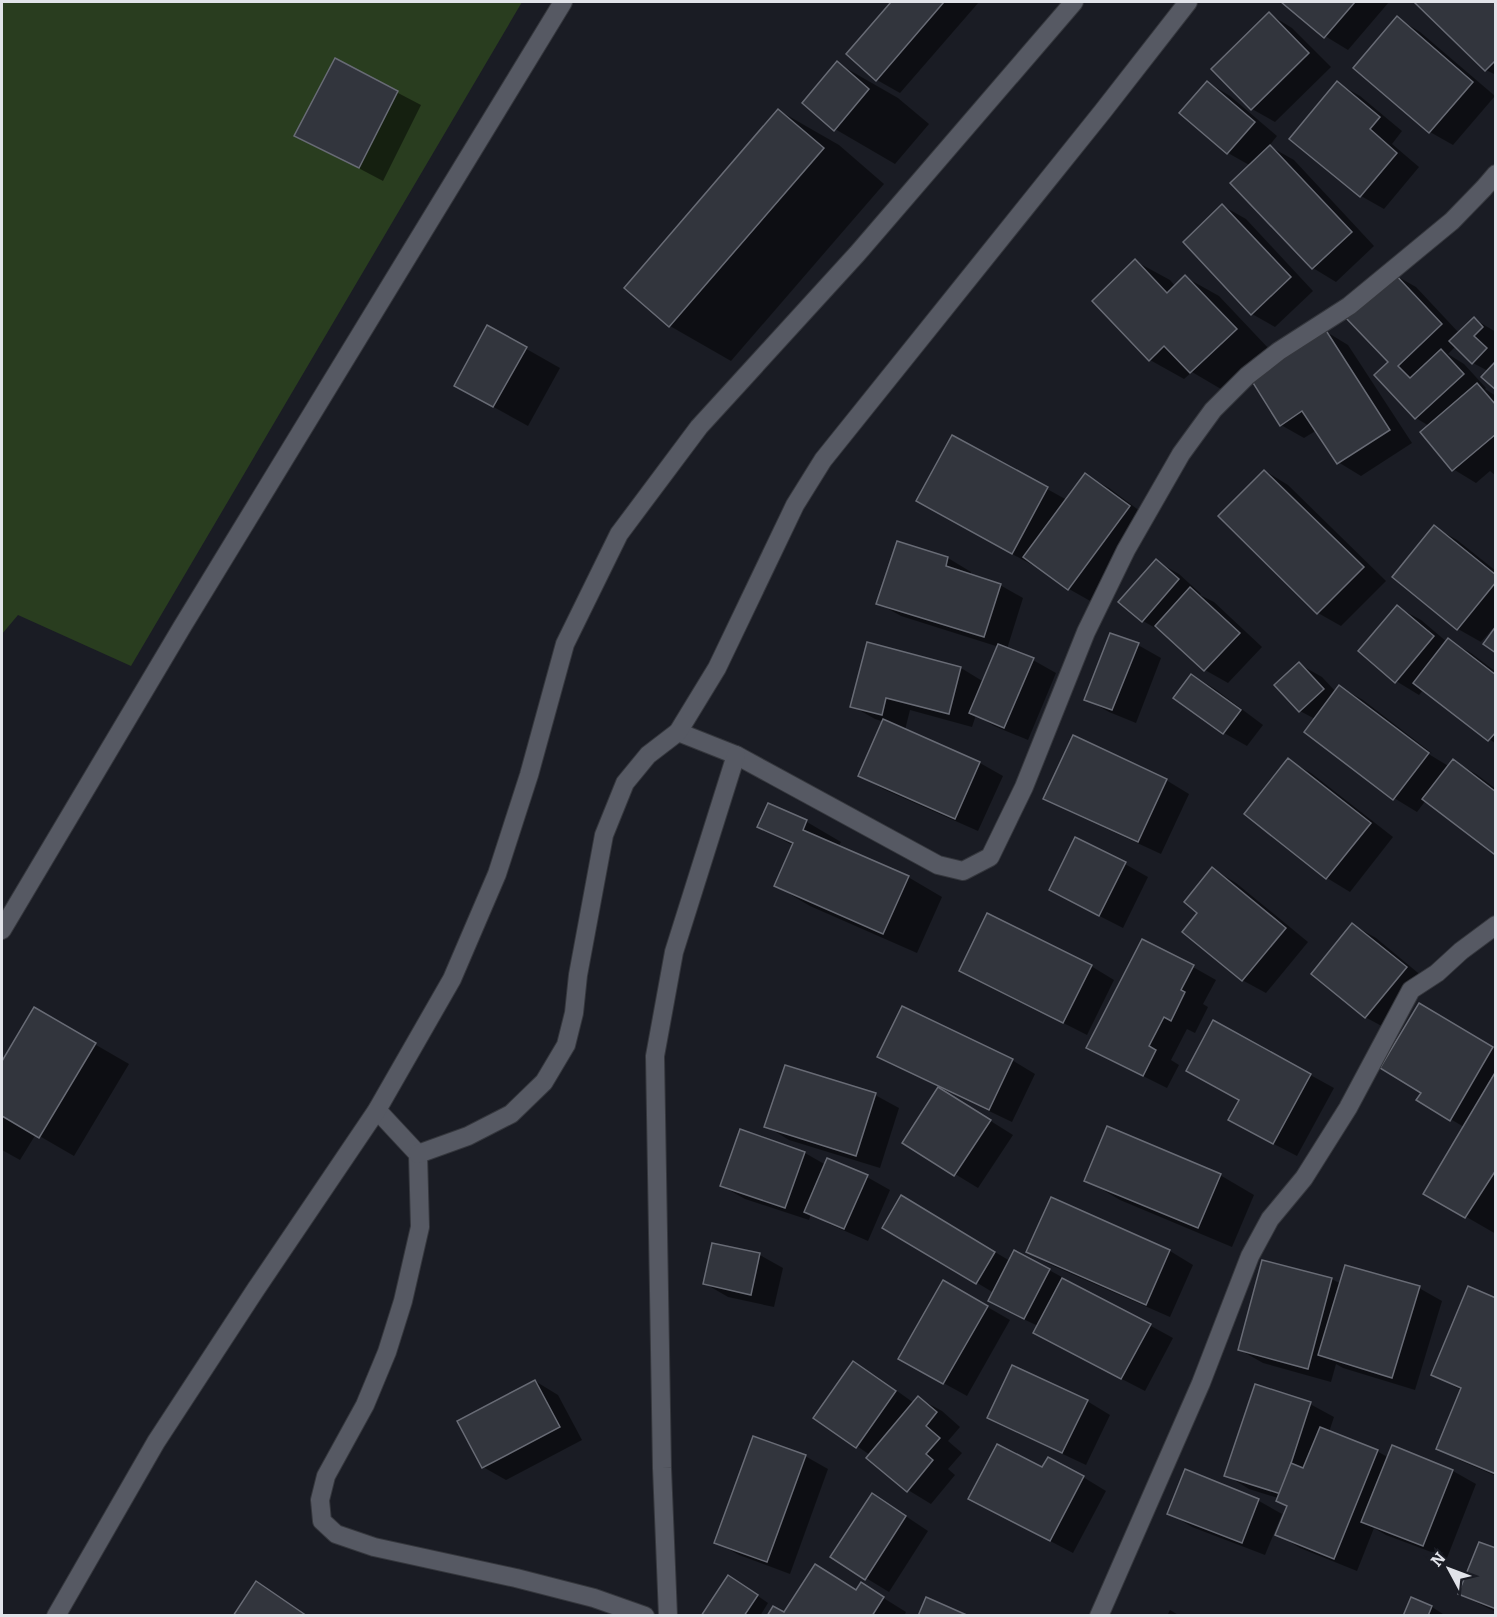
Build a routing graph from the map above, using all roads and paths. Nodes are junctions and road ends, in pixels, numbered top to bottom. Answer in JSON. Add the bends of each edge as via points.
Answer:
{"nodes":[{"id":1,"x":563,"y":2,"type":"edge"},
{"id":2,"x":1074,"y":2,"type":"edge"},
{"id":3,"x":1188,"y":2,"type":"edge"},
{"id":4,"x":1496,"y":174,"type":"edge"},
{"id":5,"x":678,"y":732,"type":"junction"},
{"id":6,"x":736,"y":755,"type":"junction"},
{"id":7,"x":1496,"y":925,"type":"edge"},
{"id":8,"x":2,"y":930,"type":"edge"},
{"id":9,"x":377,"y":1110,"type":"junction"},
{"id":10,"x":418,"y":1154,"type":"junction"},
{"id":11,"x":56,"y":1616,"type":"edge"},
{"id":12,"x":645,"y":1616,"type":"edge"},
{"id":13,"x":668,"y":1616,"type":"edge"},
{"id":14,"x":1099,"y":1616,"type":"edge"}],
"edges":[{"from":1,"to":8,"type":"street"},
{"from":2,"to":9,"type":"street","via":[[857,254],[699,427],[619,534],[565,644],[497,874],[452,979]]},
{"from":3,"to":5,"type":"street","via":[[823,460],[795,505],[717,668]]},
{"from":4,"to":6,"type":"street","via":[[1452,221],[1349,306],[1246,376],[1213,410],[1181,454],[1126,550],[1086,632],[1024,787],[990,857],[963,871],[938,865]]},
{"from":5,"to":6,"type":"street"},
{"from":5,"to":10,"type":"street","via":[[648,755],[625,783],[604,835],[574,1013],[566,1045],[544,1082],[511,1114],[468,1136]]},
{"from":6,"to":13,"type":"street","via":[[674,952],[655,1056]]},
{"from":7,"to":14,"type":"street","via":[[1411,990],[1348,1108],[1304,1178],[1270,1219],[1250,1256],[1201,1383]]},
{"from":9,"to":10,"type":"street"},
{"from":9,"to":11,"type":"street","via":[[156,1442]]},
{"from":10,"to":12,"type":"street","via":[[420,1227],[403,1301],[365,1405],[326,1476],[320,1500],[322,1521],[336,1534],[374,1547],[594,1598]]}]}
